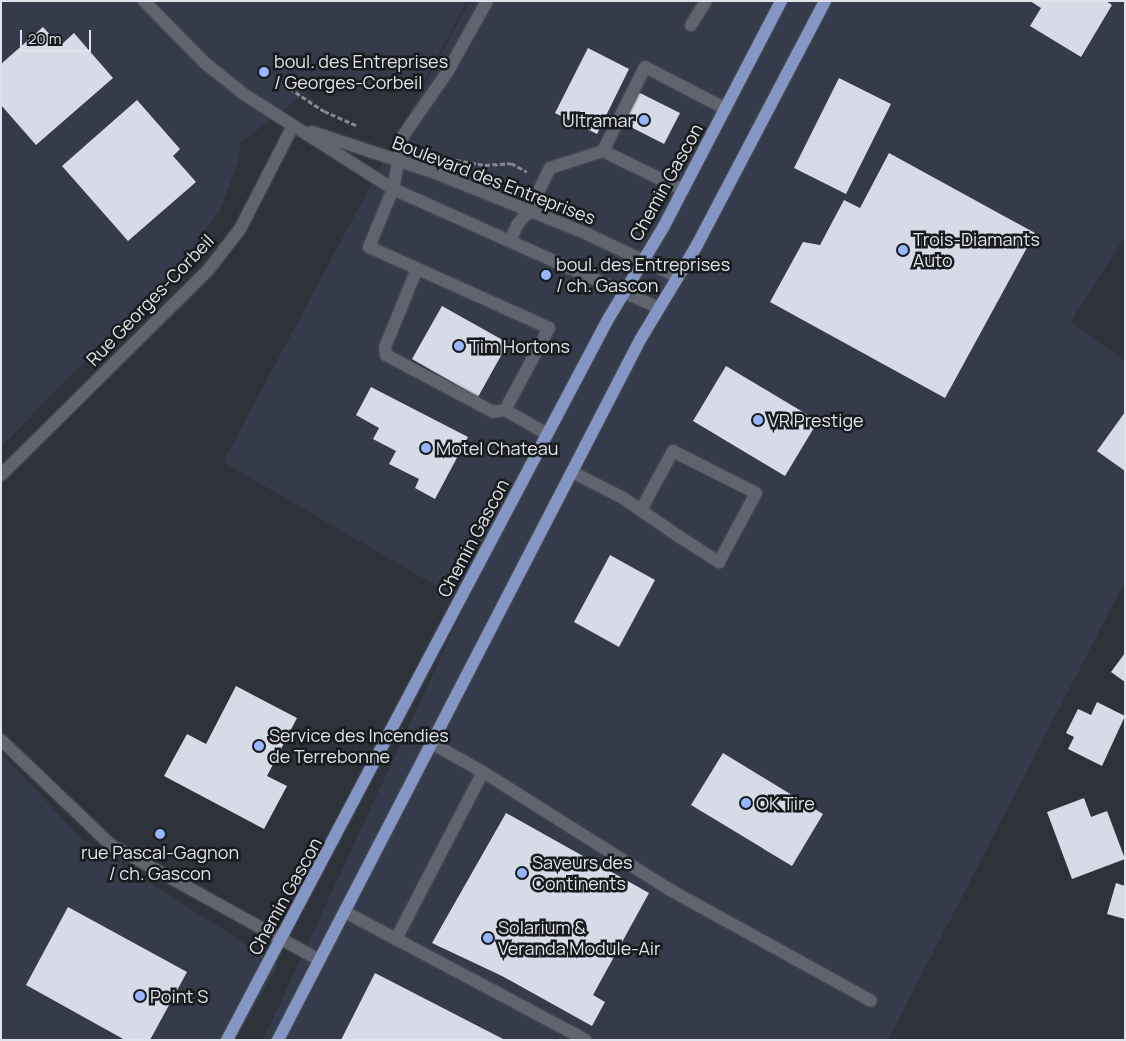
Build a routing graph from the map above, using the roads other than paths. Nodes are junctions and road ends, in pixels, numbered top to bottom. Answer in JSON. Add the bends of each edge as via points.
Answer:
{"nodes":[{"id":1,"x":144,"y":1,"type":"edge"},
{"id":2,"x":486,"y":1,"type":"edge"},
{"id":3,"x":706,"y":1,"type":"edge"},
{"id":4,"x":781,"y":1,"type":"edge"},
{"id":5,"x":825,"y":1,"type":"edge"},
{"id":6,"x":692,"y":25,"type":"dead end"},
{"id":7,"x":726,"y":109,"type":"junction"},
{"id":8,"x":292,"y":126,"type":"junction"},
{"id":9,"x":603,"y":151,"type":"junction"},
{"id":10,"x":398,"y":160,"type":"junction"},
{"id":11,"x":393,"y":189,"type":"junction"},
{"id":12,"x":683,"y":190,"type":"junction"},
{"id":13,"x":529,"y":211,"type":"junction"},
{"id":14,"x":510,"y":241,"type":"junction"},
{"id":15,"x":643,"y":260,"type":"junction"},
{"id":16,"x":417,"y":269,"type":"junction"},
{"id":17,"x":678,"y":277,"type":"junction"},
{"id":18,"x":624,"y":290,"type":"junction"},
{"id":19,"x":659,"y":308,"type":"junction"},
{"id":20,"x":505,"y":410,"type":"junction"},
{"id":21,"x":547,"y":434,"type":"junction"},
{"id":22,"x":572,"y":472,"type":"junction"},
{"id":23,"x":1,"y":475,"type":"edge"},
{"id":24,"x":641,"y":510,"type":"junction"},
{"id":25,"x":1,"y":740,"type":"edge"},
{"id":26,"x":432,"y":743,"type":"junction"},
{"id":27,"x":483,"y":772,"type":"junction"},
{"id":28,"x":345,"y":912,"type":"junction"},
{"id":29,"x":281,"y":938,"type":"junction"},
{"id":30,"x":396,"y":939,"type":"junction"},
{"id":31,"x":319,"y":960,"type":"junction"},
{"id":32,"x":871,"y":1001,"type":"dead end"},
{"id":33,"x":227,"y":1040,"type":"edge"},
{"id":34,"x":278,"y":1040,"type":"edge"},
{"id":35,"x":586,"y":1040,"type":"edge"}],
"edges":[{"from":1,"to":8,"type":"street","name":"Boulevard des Entreprises","via":[[224,79]]},
{"from":2,"to":10,"type":"street","via":[[448,71],[408,127],[400,144]]},
{"from":3,"to":6,"type":"street"},
{"from":4,"to":7,"type":"main road","name":"Chemin Gascon"},
{"from":5,"to":17,"type":"main road"},
{"from":7,"to":9,"type":"street","via":[[645,67]]},
{"from":7,"to":12,"type":"main road","name":"Chemin Gascon"},
{"from":8,"to":10,"type":"street","name":"Boulevard des Entreprises"},
{"from":8,"to":11,"type":"street","name":"Boulevard des Entreprises"},
{"from":8,"to":23,"type":"street","name":"Rue Georges-Corbeil","via":[[240,229],[210,269]]},
{"from":9,"to":12,"type":"street"},
{"from":9,"to":13,"type":"street","via":[[550,168]]},
{"from":10,"to":11,"type":"street"},
{"from":10,"to":13,"type":"street","name":"Boulevard des Entreprises"},
{"from":11,"to":14,"type":"street","name":"Boulevard des Entreprises"},
{"from":11,"to":16,"type":"street","via":[[369,247]]},
{"from":12,"to":15,"type":"main road","name":"Chemin Gascon"},
{"from":13,"to":14,"type":"street","via":[[517,225]]},
{"from":13,"to":15,"type":"street","name":"Boulevard des Entreprises"},
{"from":14,"to":18,"type":"street","name":"Boulevard des Entreprises"},
{"from":15,"to":17,"type":"street","name":"Boulevard des Entreprises"},
{"from":15,"to":18,"type":"main road","name":"Chemin Gascon"},
{"from":16,"to":20,"type":"street","via":[[384,347],[386,355],[493,412]]},
{"from":16,"to":20,"type":"street","via":[[549,328]]},
{"from":17,"to":19,"type":"main road"},
{"from":18,"to":19,"type":"street","name":"Boulevard des Entreprises"},
{"from":18,"to":21,"type":"main road","name":"Chemin Gascon"},
{"from":19,"to":22,"type":"main road"},
{"from":20,"to":21,"type":"street"},
{"from":21,"to":29,"type":"main road","name":"Chemin Gascon"},
{"from":22,"to":24,"type":"street"},
{"from":22,"to":26,"type":"main road"},
{"from":24,"to":24,"type":"street","via":[[718,562],[756,494],[673,451]]},
{"from":25,"to":29,"type":"street","via":[[111,845]]},
{"from":26,"to":27,"type":"street"},
{"from":26,"to":28,"type":"main road"},
{"from":27,"to":30,"type":"street"},
{"from":27,"to":32,"type":"street","via":[[672,891]]},
{"from":28,"to":30,"type":"street"},
{"from":28,"to":31,"type":"main road"},
{"from":29,"to":31,"type":"street"},
{"from":29,"to":33,"type":"main road","name":"Chemin Gascon"},
{"from":30,"to":35,"type":"street"},
{"from":31,"to":34,"type":"main road"}]}
